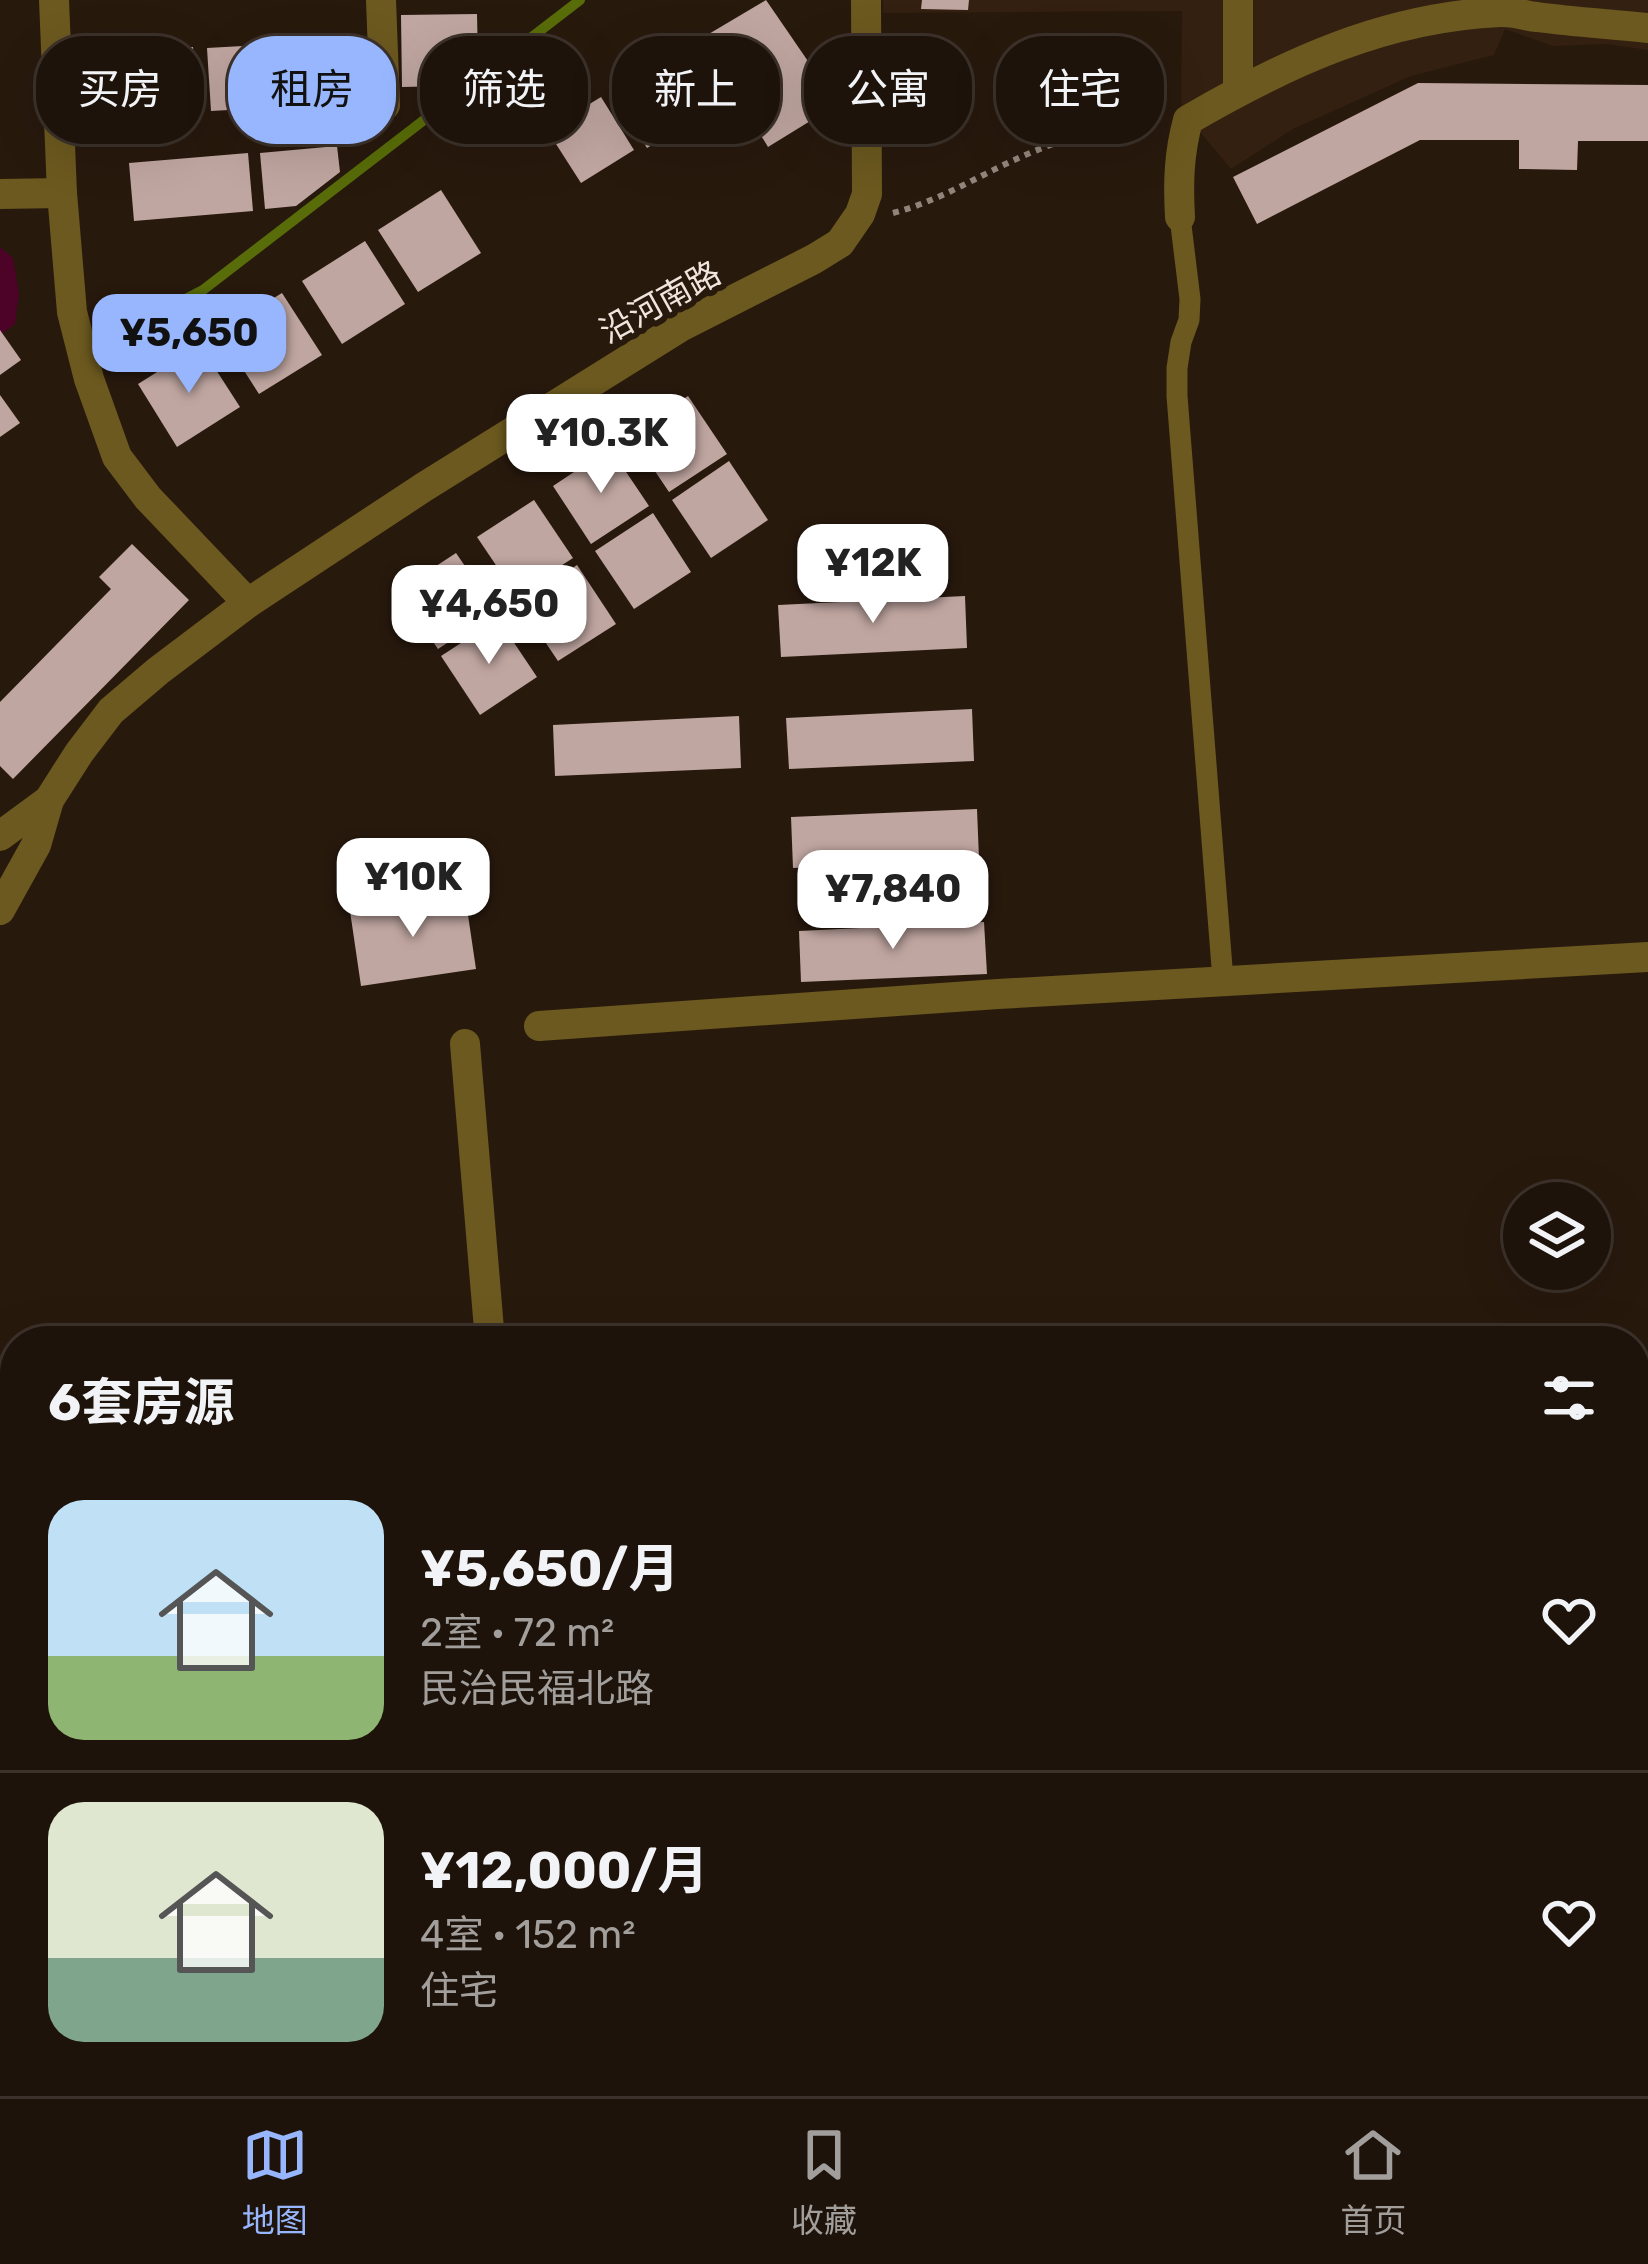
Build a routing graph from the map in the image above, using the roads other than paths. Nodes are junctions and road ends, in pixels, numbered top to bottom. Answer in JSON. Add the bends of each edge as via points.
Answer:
{"nodes":[{"id":1,"x":54,"y":0,"type":"edge"},
{"id":2,"x":381,"y":0,"type":"edge"},
{"id":3,"x":866,"y":0,"type":"edge"},
{"id":4,"x":1238,"y":0,"type":"edge"},
{"id":5,"x":1531,"y":18,"type":"edge"},
{"id":6,"x":1648,"y":28,"type":"edge"},
{"id":7,"x":382,"y":36,"type":"edge"},
{"id":8,"x":1238,"y":91,"type":"junction"},
{"id":9,"x":62,"y":193,"type":"junction"},
{"id":10,"x":0,"y":194,"type":"edge"},
{"id":11,"x":1180,"y":217,"type":"joint"},
{"id":12,"x":248,"y":603,"type":"junction"},
{"id":13,"x":49,"y":800,"type":"junction"},
{"id":14,"x":0,"y":836,"type":"edge"},
{"id":15,"x":0,"y":910,"type":"edge"},
{"id":16,"x":1648,"y":956,"type":"edge"},
{"id":17,"x":1223,"y":980,"type":"junction"},
{"id":18,"x":539,"y":1026,"type":"dead end"},
{"id":19,"x":465,"y":1044,"type":"dead end"},
{"id":20,"x":489,"y":1326,"type":"edge"}],
"edges":[{"from":1,"to":9,"type":"street"},
{"from":2,"to":7,"type":"street"},
{"from":3,"to":12,"type":"street","name":"沿河南路","via":[[867,194],[840,243],[682,326]]},
{"from":4,"to":8,"type":"street"},
{"from":5,"to":6,"type":"street"},
{"from":5,"to":8,"type":"street","via":[[1506,11],[1377,32]]},
{"from":8,"to":11,"type":"street","via":[[1188,120]]},
{"from":9,"to":10,"type":"street"},
{"from":9,"to":12,"type":"street","via":[[72,312],[117,457]]},
{"from":11,"to":17,"type":"lane","via":[[1190,299],[1177,396]]},
{"from":12,"to":13,"type":"street","name":"沿河南路","via":[[111,711]]},
{"from":13,"to":14,"type":"street"},
{"from":13,"to":15,"type":"street","via":[[36,845]]},
{"from":16,"to":17,"type":"street"},
{"from":17,"to":18,"type":"street"},
{"from":19,"to":20,"type":"street"}]}
